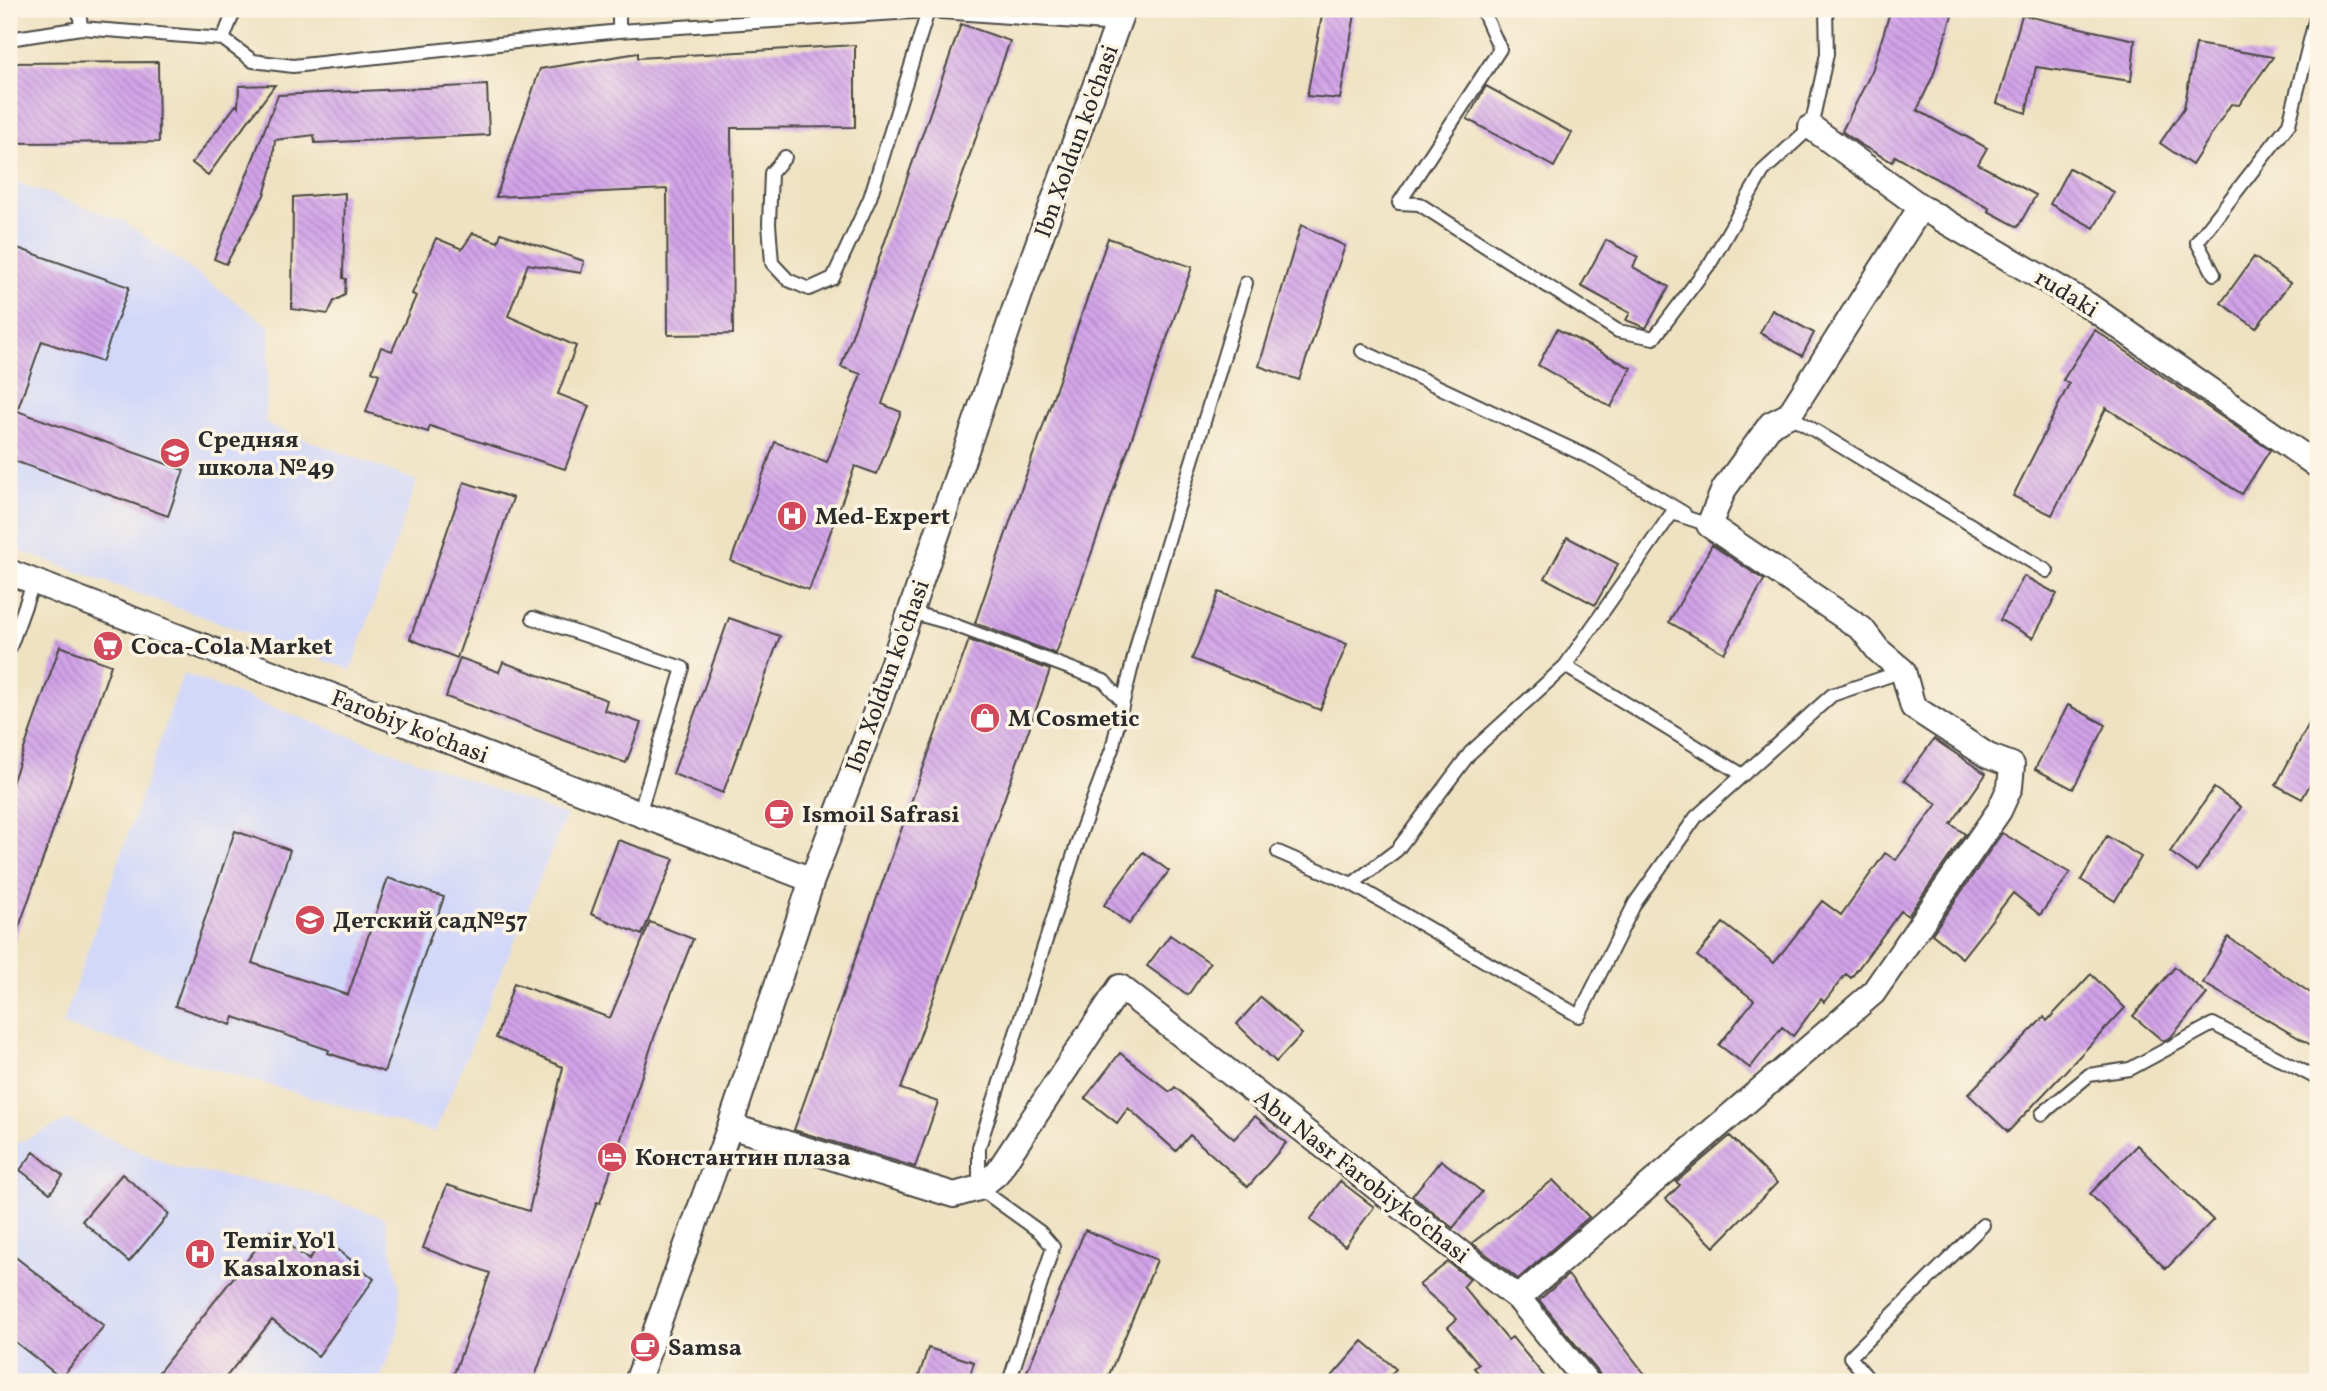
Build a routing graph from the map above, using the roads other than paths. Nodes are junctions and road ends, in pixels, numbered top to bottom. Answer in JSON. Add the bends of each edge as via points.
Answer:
{"nodes":[{"id":1,"x":79,"y":9,"type":"edge"},
{"id":2,"x":235,"y":9,"type":"edge"},
{"id":3,"x":619,"y":9,"type":"edge"},
{"id":4,"x":1482,"y":9,"type":"edge"},
{"id":5,"x":1826,"y":9,"type":"edge"},
{"id":6,"x":2318,"y":9,"type":"edge"},
{"id":7,"x":928,"y":11,"type":"junction"},
{"id":8,"x":1120,"y":17,"type":"edge"},
{"id":9,"x":81,"y":28,"type":"junction"},
{"id":10,"x":619,"y":31,"type":"junction"},
{"id":11,"x":9,"y":39,"type":"edge"},
{"id":12,"x":223,"y":39,"type":"junction"},
{"id":13,"x":1811,"y":128,"type":"junction"},
{"id":14,"x":785,"y":157,"type":"dead end"},
{"id":15,"x":1921,"y":207,"type":"junction"},
{"id":16,"x":2214,"y":274,"type":"dead end"},
{"id":17,"x":1246,"y":283,"type":"dead end"},
{"id":18,"x":1362,"y":351,"type":"dead end"},
{"id":19,"x":1789,"y":415,"type":"junction"},
{"id":20,"x":2318,"y":466,"type":"edge"},
{"id":21,"x":1709,"y":525,"type":"junction"},
{"id":22,"x":2047,"y":571,"type":"dead end"},
{"id":23,"x":9,"y":572,"type":"edge"},
{"id":24,"x":34,"y":582,"type":"junction"},
{"id":25,"x":910,"y":612,"type":"junction"},
{"id":26,"x":533,"y":618,"type":"dead end"},
{"id":27,"x":9,"y":650,"type":"edge"},
{"id":28,"x":1565,"y":666,"type":"junction"},
{"id":29,"x":1903,"y":670,"type":"junction"},
{"id":30,"x":1123,"y":702,"type":"junction"},
{"id":31,"x":1743,"y":775,"type":"junction"},
{"id":32,"x":639,"y":814,"type":"junction"},
{"id":33,"x":1278,"y":852,"type":"dead end"},
{"id":34,"x":812,"y":880,"type":"junction"},
{"id":35,"x":1352,"y":884,"type":"junction"},
{"id":36,"x":2318,"y":1079,"type":"edge"},
{"id":37,"x":2042,"y":1114,"type":"dead end"},
{"id":38,"x":730,"y":1126,"type":"junction"},
{"id":39,"x":979,"y":1188,"type":"junction"},
{"id":40,"x":1983,"y":1224,"type":"dead end"},
{"id":41,"x":1518,"y":1298,"type":"junction"},
{"id":42,"x":637,"y":1382,"type":"edge"},
{"id":43,"x":1009,"y":1382,"type":"edge"},
{"id":44,"x":1587,"y":1382,"type":"edge"},
{"id":45,"x":1871,"y":1382,"type":"edge"}],
"edges":[{"from":1,"to":9,"type":"lane"},
{"from":2,"to":12,"type":"lane"},
{"from":3,"to":10,"type":"lane"},
{"from":4,"to":13,"type":"lane","via":[[1500,49],[1399,203],[1419,204],[1618,331],[1654,338],[1711,262],[1763,171]]},
{"from":5,"to":13,"type":"lane","via":[[1827,54]]},
{"from":6,"to":16,"type":"lane","via":[[2288,124],[2197,242]]},
{"from":7,"to":8,"type":"lane"},
{"from":7,"to":10,"type":"lane"},
{"from":7,"to":14,"type":"lane","via":[[870,198],[833,278],[808,289],[788,280],[772,263],[771,173]]},
{"from":8,"to":25,"type":"street","name":"Ibn Xoldun ko'chasi"},
{"from":9,"to":11,"type":"lane"},
{"from":9,"to":12,"type":"lane"},
{"from":10,"to":12,"type":"lane","via":[[293,66],[253,61]]},
{"from":13,"to":15,"type":"street","name":"rudaki"},
{"from":15,"to":19,"type":"street"},
{"from":15,"to":20,"type":"street","name":"rudaki","via":[[2088,305]]},
{"from":17,"to":30,"type":"lane"},
{"from":18,"to":21,"type":"lane","via":[[1597,461]]},
{"from":19,"to":21,"type":"street","via":[[1771,424],[1724,489]]},
{"from":19,"to":22,"type":"lane"},
{"from":21,"to":28,"type":"lane","via":[[1672,513]]},
{"from":21,"to":29,"type":"street","via":[[1862,629],[1878,650]]},
{"from":23,"to":24,"type":"street","name":"Farobiy ko'chasi"},
{"from":24,"to":27,"type":"lane"},
{"from":24,"to":32,"type":"street","name":"Farobiy ko'chasi"},
{"from":25,"to":30,"type":"lane","via":[[946,621],[1104,681]]},
{"from":25,"to":34,"type":"street","name":"Ibn Xoldun ko'chasi"},
{"from":26,"to":32,"type":"lane","via":[[683,667]]},
{"from":28,"to":31,"type":"lane"},
{"from":28,"to":35,"type":"lane","via":[[1470,753],[1397,850]]},
{"from":29,"to":31,"type":"lane","via":[[1832,695]]},
{"from":29,"to":41,"type":"street","via":[[1913,707],[1988,756],[2012,765],[2010,787],[1999,811],[1873,993]]},
{"from":30,"to":39,"type":"lane","via":[[1112,750],[979,1147]]},
{"from":31,"to":35,"type":"lane","via":[[1696,817],[1635,903],[1579,1016]]},
{"from":32,"to":34,"type":"street","name":"Farobiy ko'chasi"},
{"from":33,"to":35,"type":"lane"},
{"from":34,"to":38,"type":"street","name":"Ibn Xoldun ko'chasi"},
{"from":36,"to":37,"type":"lane","via":[[2213,1024],[2130,1069],[2089,1075]]},
{"from":38,"to":39,"type":"street","via":[[954,1195]]},
{"from":38,"to":42,"type":"street","name":"Ibn Xoldun ko'chasi"},
{"from":39,"to":41,"type":"street","name":"Abu Nasr Farobiyko'chasi","via":[[997,1173],[1120,987]]},
{"from":39,"to":43,"type":"lane","via":[[1040,1232],[1053,1247]]},
{"from":40,"to":45,"type":"lane","via":[[1850,1357]]},
{"from":41,"to":44,"type":"street","name":"Abu Nasr Farobiyko'chasi"}]}
